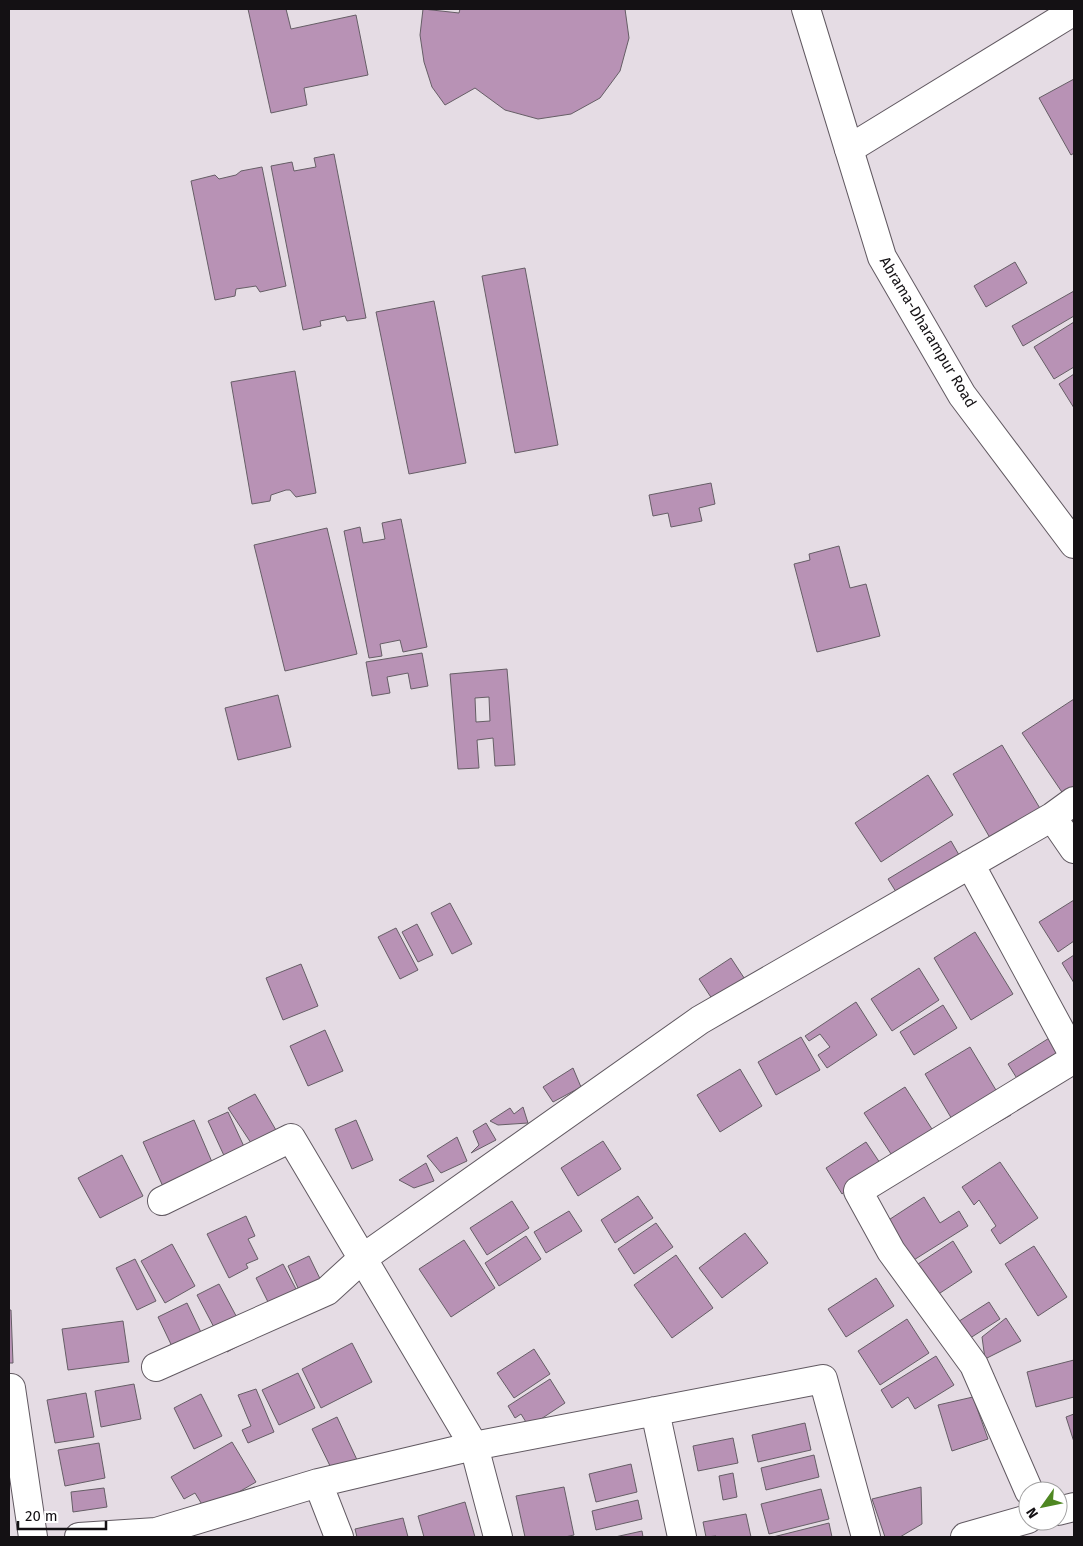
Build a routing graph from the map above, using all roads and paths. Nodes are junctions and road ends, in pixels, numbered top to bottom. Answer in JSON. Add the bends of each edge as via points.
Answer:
{"nodes":[{"id":1,"x":806,"y":9,"type":"edge"},
{"id":2,"x":1074,"y":11,"type":"edge"},
{"id":3,"x":849,"y":149,"type":"junction"},
{"id":4,"x":1074,"y":542,"type":"edge"},
{"id":5,"x":1074,"y":801,"type":"edge"},
{"id":6,"x":1052,"y":817,"type":"junction"},
{"id":7,"x":1074,"y":849,"type":"edge"},
{"id":8,"x":970,"y":864,"type":"junction"},
{"id":9,"x":1074,"y":1057,"type":"edge"},
{"id":10,"x":162,"y":1201,"type":"dead end"},
{"id":11,"x":363,"y":1258,"type":"junction"},
{"id":12,"x":156,"y":1367,"type":"dead end"},
{"id":13,"x":9,"y":1388,"type":"edge"},
{"id":14,"x":655,"y":1411,"type":"junction"},
{"id":15,"x":474,"y":1446,"type":"junction"},
{"id":16,"x":1025,"y":1481,"type":"edge"},
{"id":17,"x":318,"y":1483,"type":"junction"},
{"id":18,"x":1018,"y":1522,"type":"edge"},
{"id":19,"x":156,"y":1535,"type":"edge"},
{"id":20,"x":34,"y":1537,"type":"edge"},
{"id":21,"x":79,"y":1537,"type":"edge"},
{"id":22,"x":339,"y":1537,"type":"edge"},
{"id":23,"x":498,"y":1537,"type":"edge"},
{"id":24,"x":682,"y":1537,"type":"edge"},
{"id":25,"x":866,"y":1537,"type":"edge"},
{"id":26,"x":965,"y":1537,"type":"edge"}],
"edges":[{"from":1,"to":3,"type":"street","name":"Abrama-Dharampur Road"},
{"from":2,"to":3,"type":"street"},
{"from":3,"to":4,"type":"street","name":"Abrama-Dharampur Road","via":[[882,256],[962,395]]},
{"from":5,"to":6,"type":"street"},
{"from":6,"to":7,"type":"street"},
{"from":6,"to":8,"type":"street"},
{"from":8,"to":9,"type":"street"},
{"from":8,"to":11,"type":"street","via":[[700,1020]]},
{"from":9,"to":16,"type":"street","via":[[858,1191],[891,1251],[974,1365]]},
{"from":10,"to":11,"type":"street","via":[[291,1138]]},
{"from":11,"to":12,"type":"street","via":[[327,1291]]},
{"from":11,"to":15,"type":"street"},
{"from":13,"to":20,"type":"street"},
{"from":14,"to":15,"type":"street"},
{"from":14,"to":24,"type":"street"},
{"from":14,"to":25,"type":"street","via":[[823,1379]]},
{"from":15,"to":17,"type":"street"},
{"from":15,"to":23,"type":"street"},
{"from":17,"to":19,"type":"street"},
{"from":17,"to":22,"type":"street"},
{"from":18,"to":26,"type":"street"},
{"from":19,"to":21,"type":"street"}]}
